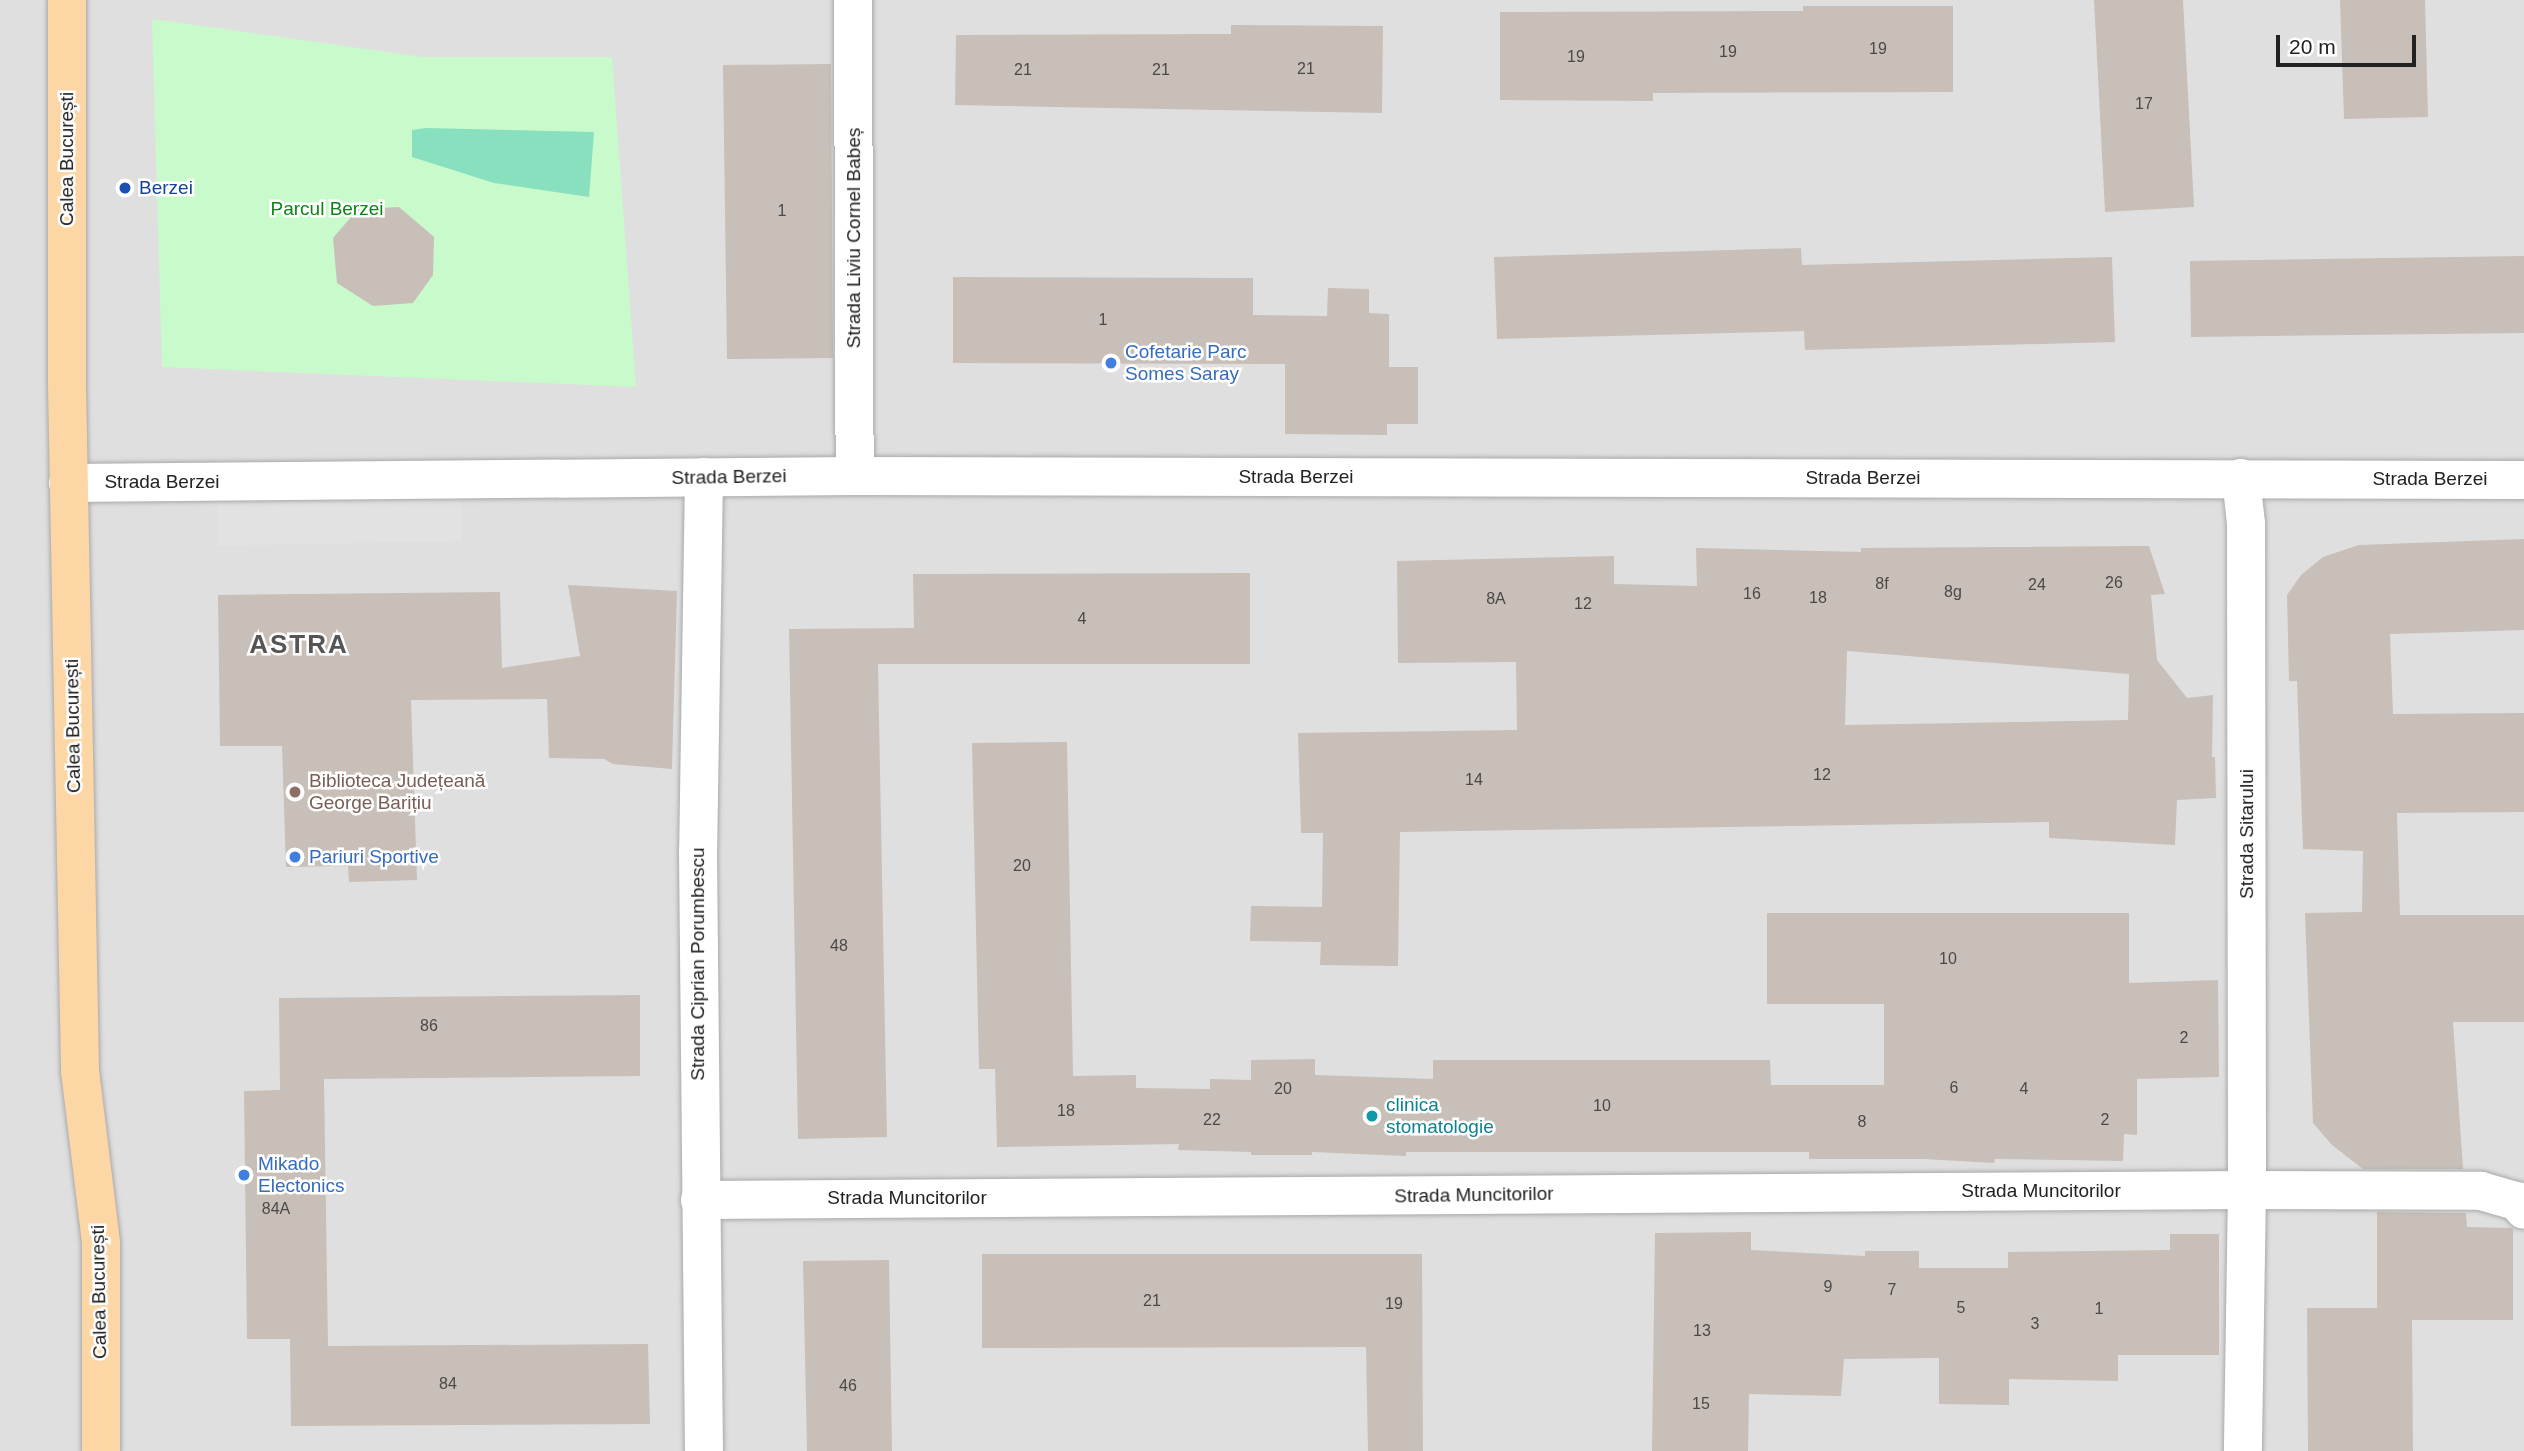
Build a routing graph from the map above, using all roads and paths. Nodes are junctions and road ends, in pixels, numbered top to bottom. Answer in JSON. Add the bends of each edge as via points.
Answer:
{"nodes":[{"id":1,"x":67,"y":0,"type":"edge"},
{"id":2,"x":853,"y":0,"type":"edge"},
{"id":3,"x":855,"y":476,"type":"junction"},
{"id":4,"x":704,"y":477,"type":"junction"},
{"id":5,"x":2241,"y":478,"type":"junction"},
{"id":6,"x":2524,"y":480,"type":"edge"},
{"id":7,"x":68,"y":483,"type":"junction"},
{"id":8,"x":2247,"y":1190,"type":"junction"},
{"id":9,"x":700,"y":1200,"type":"junction"},
{"id":10,"x":2524,"y":1210,"type":"edge"},
{"id":11,"x":101,"y":1451,"type":"edge"},
{"id":12,"x":704,"y":1451,"type":"edge"},
{"id":13,"x":2243,"y":1451,"type":"edge"}],
"edges":[{"from":1,"to":7,"type":"main road","name":"Calea București"},
{"from":2,"to":3,"type":"street","name":"Strada Liviu Cornel Babeș"},
{"from":3,"to":4,"type":"street","name":"Strada Berzei"},
{"from":3,"to":5,"type":"street","name":"Strada Berzei"},
{"from":4,"to":7,"type":"street","name":"Strada Berzei"},
{"from":4,"to":9,"type":"street","name":"Strada Ciprian Porumbescu","via":[[698,852]]},
{"from":5,"to":6,"type":"street","name":"Strada Berzei"},
{"from":5,"to":8,"type":"street","name":"Strada Sitarului","via":[[2246,523]]},
{"from":7,"to":11,"type":"main road","name":"Calea București","via":[[80,1071],[101,1243]]},
{"from":8,"to":9,"type":"street","name":"Strada Muncitorilor"},
{"from":8,"to":10,"type":"street","via":[[2481,1191],[2518,1201]]},
{"from":8,"to":13,"type":"street","name":"Strada Sitarului"},
{"from":9,"to":12,"type":"street","name":"Strada Ciprian Porumbescu"}]}
